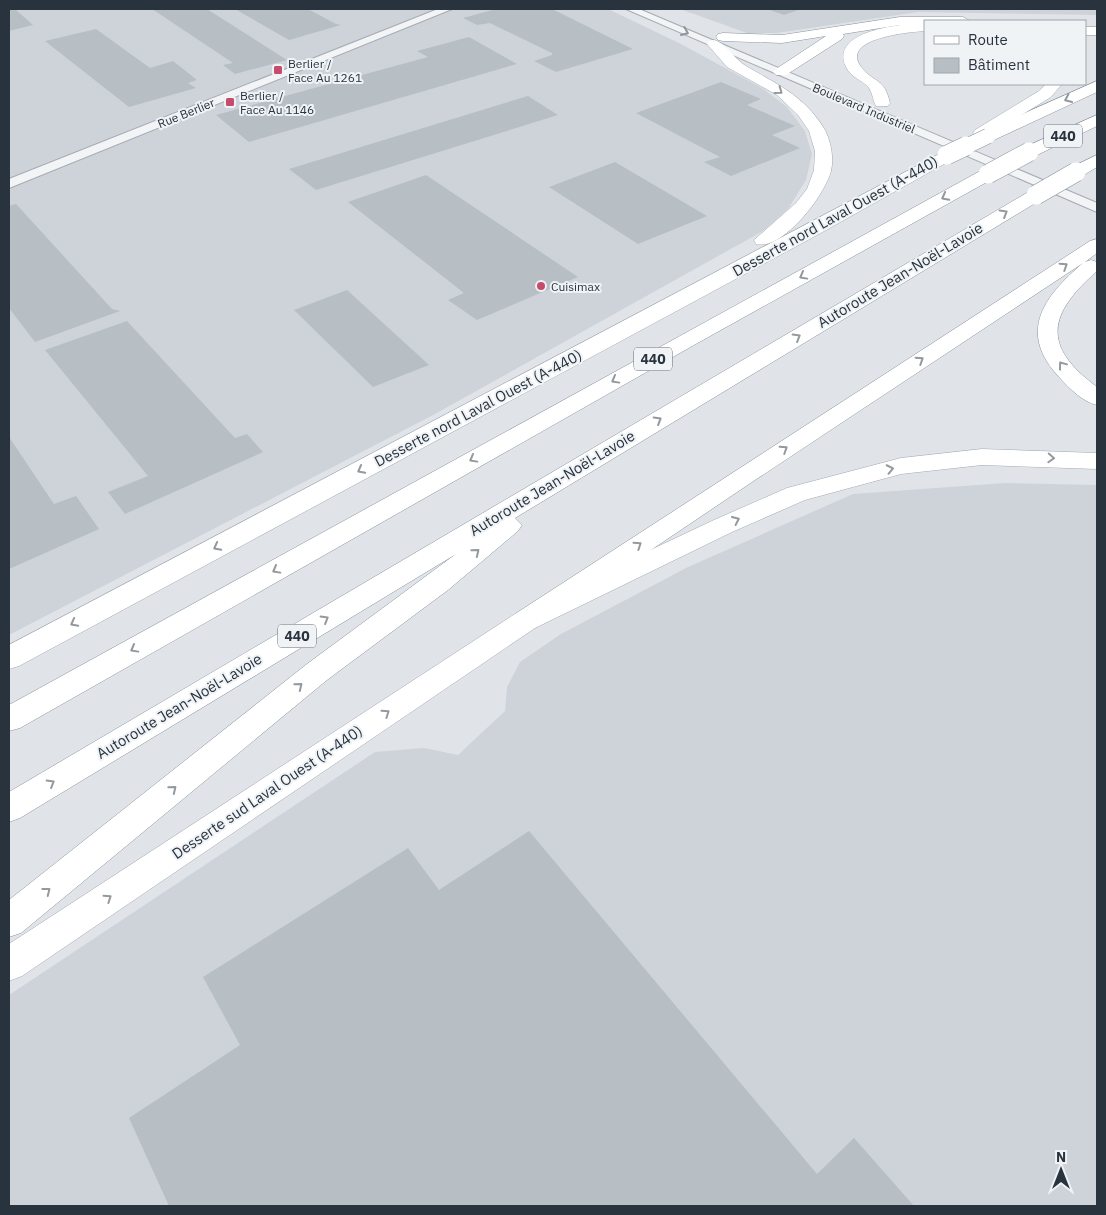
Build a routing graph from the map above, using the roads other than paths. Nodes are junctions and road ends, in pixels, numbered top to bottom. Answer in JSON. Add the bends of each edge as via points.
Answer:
{"nodes":[{"id":1,"x":447,"y":9,"type":"edge"},
{"id":2,"x":632,"y":9,"type":"edge"},
{"id":3,"x":656,"y":9,"type":"edge"},
{"id":4,"x":924,"y":21,"type":"edge"},
{"id":5,"x":924,"y":27,"type":"edge"},
{"id":6,"x":846,"y":30,"type":"junction"},
{"id":7,"x":719,"y":40,"type":"junction"},
{"id":8,"x":786,"y":69,"type":"junction"},
{"id":9,"x":1053,"y":85,"type":"edge"},
{"id":10,"x":1097,"y":86,"type":"edge"},
{"id":11,"x":882,"y":103,"type":"junction"},
{"id":12,"x":1097,"y":120,"type":"edge"},
{"id":13,"x":984,"y":134,"type":"junction"},
{"id":14,"x":1097,"y":160,"type":"edge"},
{"id":15,"x":1078,"y":179,"type":"junction"},
{"id":16,"x":9,"y":184,"type":"edge"},
{"id":17,"x":1097,"y":208,"type":"edge"},
{"id":18,"x":1097,"y":244,"type":"edge"},
{"id":19,"x":1097,"y":261,"type":"edge"},
{"id":20,"x":670,"y":305,"type":"junction"},
{"id":21,"x":1097,"y":398,"type":"edge"},
{"id":22,"x":1097,"y":461,"type":"edge"},
{"id":23,"x":586,"y":463,"type":"junction"},
{"id":24,"x":525,"y":621,"type":"junction"},
{"id":25,"x":9,"y":658,"type":"edge"},
{"id":26,"x":9,"y":719,"type":"edge"},
{"id":27,"x":9,"y":808,"type":"edge"},
{"id":28,"x":9,"y":921,"type":"edge"},
{"id":29,"x":9,"y":964,"type":"edge"}],
"edges":[{"from":1,"to":16,"type":"street","name":"Rue Berlier"},
{"from":2,"to":7,"type":"street","name":"Boulevard Industriel","one_way":true},
{"from":3,"to":7,"type":"street","name":"Boulevard Industriel"},
{"from":4,"to":6,"type":"main road","via":[[900,21]]},
{"from":5,"to":11,"type":"main road","via":[[877,34],[853,49],[853,65],[877,88]]},
{"from":6,"to":7,"type":"main road","via":[[778,39]]},
{"from":6,"to":8,"type":"main road"},
{"from":7,"to":8,"type":"street","name":"Boulevard Industriel"},
{"from":7,"to":20,"type":"main road","one_way":true,"via":[[732,63],[775,88],[803,111],[820,139],[823,166],[814,193],[794,217]]},
{"from":8,"to":11,"type":"street","name":"Boulevard Industriel"},
{"from":8,"to":17,"type":"street","name":"Boulevard Industriel"},
{"from":9,"to":13,"type":"main road","via":[[1045,94]]},
{"from":10,"to":13,"type":"main road","one_way":true},
{"from":11,"to":15,"type":"street","name":"Boulevard Industriel","via":[[1048,172]]},
{"from":12,"to":26,"type":"main road","number":"440","one_way":true,"bridge":true,"via":[[988,174]]},
{"from":13,"to":20,"type":"main road","name":"Desserte nord Laval Ouest (A-440)","bridge":true},
{"from":14,"to":15,"type":"main road","name":"Autoroute Jean-Noël-Lavoie","number":"440"},
{"from":23,"to":15,"type":"main road","name":"Autoroute Jean-Noël-Lavoie","number":"440","one_way":true,"bridge":true,"via":[[1036,194]]},
{"from":24,"to":18,"type":"main road","one_way":true},
{"from":21,"to":19,"type":"main road","one_way":true,"via":[[1073,379],[1057,360],[1047,329],[1051,310],[1059,295]]},
{"from":20,"to":25,"type":"main road","name":"Desserte nord Laval Ouest (A-440)","one_way":true},
{"from":24,"to":22,"type":"main road","one_way":true,"via":[[773,503],[839,481],[900,466],[952,459],[1025,457]]},
{"from":27,"to":23,"type":"main road","name":"Autoroute Jean-Noël-Lavoie","number":"440","one_way":true},
{"from":28,"to":23,"type":"main road","one_way":true,"via":[[317,672],[438,583]]},
{"from":29,"to":24,"type":"main road","name":"Desserte sud Laval Ouest (A-440)","one_way":true}]}
